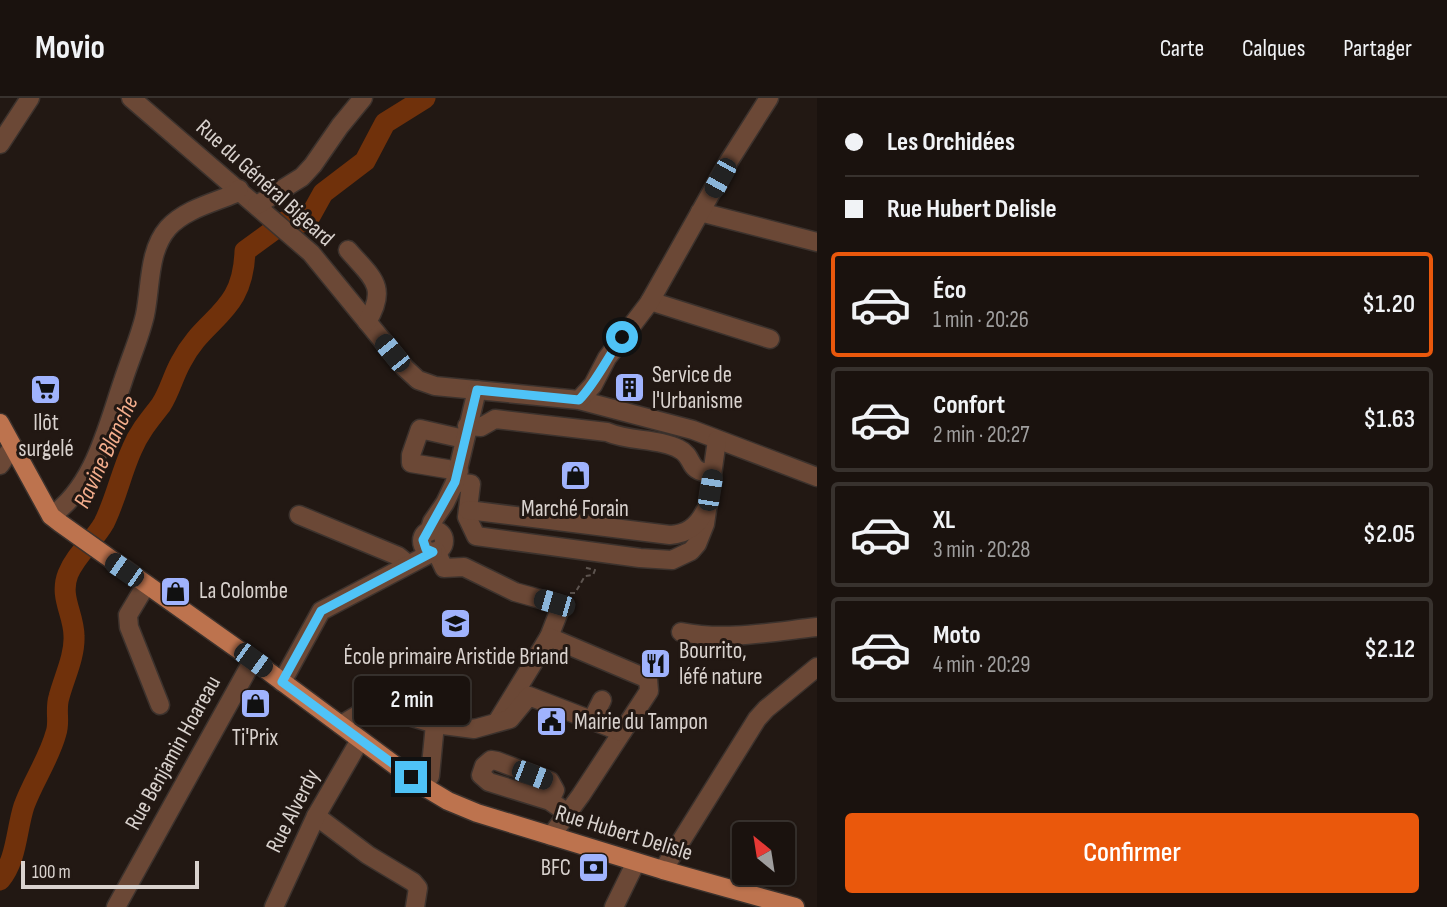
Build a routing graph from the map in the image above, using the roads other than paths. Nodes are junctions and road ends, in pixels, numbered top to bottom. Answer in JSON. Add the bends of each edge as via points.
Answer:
{"nodes":[{"id":1,"x":30,"y":98,"type":"edge"},
{"id":2,"x":131,"y":98,"type":"edge"},
{"id":3,"x":363,"y":98,"type":"edge"},
{"id":4,"x":769,"y":98,"type":"edge"},
{"id":5,"x":0,"y":144,"type":"edge"},
{"id":6,"x":239,"y":190,"type":"junction"},
{"id":7,"x":257,"y":205,"type":"junction"},
{"id":8,"x":700,"y":212,"type":"junction"},
{"id":9,"x":817,"y":242,"type":"edge"},
{"id":10,"x":348,"y":250,"type":"dead end"},
{"id":11,"x":650,"y":301,"type":"junction"},
{"id":12,"x":367,"y":321,"type":"junction"},
{"id":13,"x":770,"y":339,"type":"dead end"},
{"id":14,"x":477,"y":390,"type":"junction"},
{"id":15,"x":579,"y":400,"type":"junction"},
{"id":16,"x":0,"y":423,"type":"edge"},
{"id":17,"x":466,"y":432,"type":"junction"},
{"id":18,"x":718,"y":440,"type":"junction"},
{"id":19,"x":15,"y":449,"type":"junction"},
{"id":20,"x":0,"y":465,"type":"edge"},
{"id":21,"x":712,"y":473,"type":"junction"},
{"id":22,"x":457,"y":476,"type":"junction"},
{"id":23,"x":817,"y":477,"type":"edge"},
{"id":24,"x":707,"y":507,"type":"junction"},
{"id":25,"x":468,"y":510,"type":"junction"},
{"id":26,"x":299,"y":515,"type":"dead end"},
{"id":27,"x":56,"y":519,"type":"junction"},
{"id":28,"x":676,"y":534,"type":"junction"},
{"id":29,"x":435,"y":543,"type":"junction"},
{"id":30,"x":684,"y":556,"type":"junction"},
{"id":31,"x":408,"y":564,"type":"junction"},
{"id":32,"x":146,"y":585,"type":"junction"},
{"id":33,"x":817,"y":627,"type":"edge"},
{"id":34,"x":681,"y":632,"type":"dead end"},
{"id":35,"x":549,"y":637,"type":"junction"},
{"id":36,"x":253,"y":660,"type":"junction"},
{"id":37,"x":817,"y":667,"type":"edge"},
{"id":38,"x":282,"y":682,"type":"junction"},
{"id":39,"x":601,"y":700,"type":"dead end"},
{"id":40,"x":160,"y":705,"type":"dead end"},
{"id":41,"x":592,"y":720,"type":"junction"},
{"id":42,"x":497,"y":722,"type":"junction"},
{"id":43,"x":435,"y":724,"type":"junction"},
{"id":44,"x":341,"y":726,"type":"junction"},
{"id":45,"x":622,"y":732,"type":"junction"},
{"id":46,"x":360,"y":740,"type":"junction"},
{"id":47,"x":423,"y":786,"type":"junction"},
{"id":48,"x":550,"y":801,"type":"dead end"},
{"id":49,"x":566,"y":812,"type":"junction"},
{"id":50,"x":316,"y":816,"type":"junction"},
{"id":51,"x":551,"y":836,"type":"junction"},
{"id":52,"x":636,"y":862,"type":"junction"},
{"id":53,"x":663,"y":870,"type":"junction"},
{"id":54,"x":745,"y":901,"type":"edge"},
{"id":55,"x":116,"y":907,"type":"edge"},
{"id":56,"x":274,"y":907,"type":"edge"},
{"id":57,"x":415,"y":907,"type":"edge"},
{"id":58,"x":614,"y":907,"type":"edge"},
{"id":59,"x":795,"y":907,"type":"edge"}],
"edges":[{"from":1,"to":5,"type":"street"},
{"from":2,"to":6,"type":"street","name":"Rue du Général Bigeard"},
{"from":3,"to":7,"type":"street","via":[[302,177]]},
{"from":4,"to":8,"type":"street"},
{"from":6,"to":7,"type":"street","name":"Rue du Général Bigeard"},
{"from":6,"to":27,"type":"street","via":[[184,216],[159,242],[144,320],[96,457]]},
{"from":7,"to":12,"type":"street","name":"Rue du Général Bigeard","via":[[311,253]]},
{"from":8,"to":9,"type":"street"},
{"from":8,"to":11,"type":"street"},
{"from":10,"to":12,"type":"street","via":[[375,282],[378,304]]},
{"from":11,"to":13,"type":"street"},
{"from":11,"to":15,"type":"street"},
{"from":12,"to":14,"type":"street","name":"Rue du Général Bigeard","via":[[418,380]]},
{"from":14,"to":15,"type":"street","name":"Rue du Général Bigeard"},
{"from":14,"to":17,"type":"street"},
{"from":15,"to":18,"type":"street","name":"Rue du Général Bigeard"},
{"from":16,"to":19,"type":"main road","name":"Rue Hubert Delisle"},
{"from":17,"to":21,"type":"street","via":[[495,419],[607,432],[673,446],[683,450],[693,469]]},
{"from":17,"to":22,"type":"street"},
{"from":17,"to":22,"type":"street","via":[[420,429],[411,455],[411,463]]},
{"from":18,"to":21,"type":"street"},
{"from":18,"to":23,"type":"street","name":"Rue du Général Bigeard"},
{"from":19,"to":20,"type":"street"},
{"from":19,"to":27,"type":"main road","name":"Rue Hubert Delisle"},
{"from":21,"to":24,"type":"street"},
{"from":22,"to":25,"type":"street","via":[[471,484]]},
{"from":22,"to":29,"type":"street","via":[[432,522]]},
{"from":24,"to":28,"type":"street","via":[[697,525]]},
{"from":24,"to":30,"type":"street","via":[[701,535]]},
{"from":25,"to":28,"type":"street"},
{"from":25,"to":30,"type":"street","via":[[468,523],[476,537],[640,558]]},
{"from":26,"to":31,"type":"street"},
{"from":27,"to":32,"type":"main road","name":"Rue Hubert Delisle"},
{"from":28,"to":30,"type":"street","via":[[686,546]]},
{"from":29,"to":31,"type":"street"},
{"from":29,"to":35,"type":"street","via":[[444,568],[464,567],[515,592],[558,604]]},
{"from":31,"to":38,"type":"street","via":[[321,611]]},
{"from":32,"to":36,"type":"main road","name":"Rue Hubert Delisle"},
{"from":32,"to":40,"type":"street","via":[[128,615]]},
{"from":33,"to":34,"type":"street","via":[[729,637]]},
{"from":35,"to":42,"type":"street"},
{"from":35,"to":45,"type":"street","via":[[648,679],[649,691]]},
{"from":36,"to":38,"type":"main road","name":"Rue Hubert Delisle"},
{"from":36,"to":55,"type":"street","name":"Rue Benjamin Hoareau"},
{"from":37,"to":53,"type":"street","via":[[757,719]]},
{"from":38,"to":44,"type":"main road","name":"Rue Hubert Delisle"},
{"from":39,"to":41,"type":"street"},
{"from":41,"to":42,"type":"street","via":[[529,696],[510,719]]},
{"from":41,"to":45,"type":"street"},
{"from":42,"to":43,"type":"street","via":[[474,729]]},
{"from":43,"to":44,"type":"street","via":[[385,709],[361,713]]},
{"from":43,"to":47,"type":"street","via":[[430,776]]},
{"from":44,"to":46,"type":"main road","name":"Rue Hubert Delisle"},
{"from":45,"to":49,"type":"street"},
{"from":46,"to":47,"type":"main road","name":"Rue Hubert Delisle"},
{"from":46,"to":50,"type":"street","name":"Rue Alverdy"},
{"from":47,"to":51,"type":"main road","name":"Rue Hubert Delisle","via":[[477,813]]},
{"from":48,"to":49,"type":"street"},
{"from":49,"to":51,"type":"street"},
{"from":50,"to":56,"type":"street","name":"Rue Alverdy"},
{"from":50,"to":57,"type":"street","via":[[413,882],[418,888]]},
{"from":51,"to":52,"type":"main road","name":"Rue Hubert Delisle"},
{"from":52,"to":53,"type":"main road","name":"Rue Hubert Delisle"},
{"from":52,"to":58,"type":"street"},
{"from":53,"to":54,"type":"main road","name":"Rue Hubert Delisle"},
{"from":54,"to":59,"type":"main road","name":"Rue Hubert Delisle"}]}
